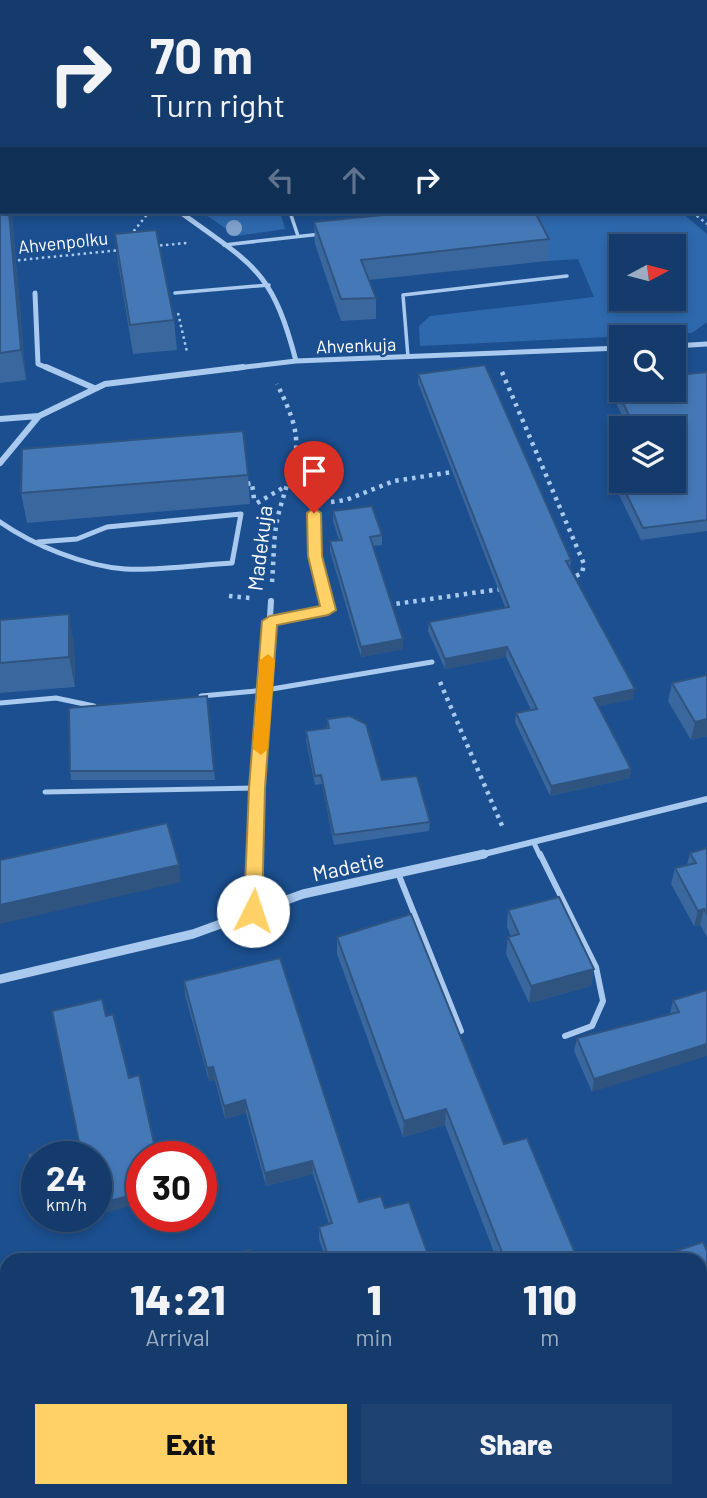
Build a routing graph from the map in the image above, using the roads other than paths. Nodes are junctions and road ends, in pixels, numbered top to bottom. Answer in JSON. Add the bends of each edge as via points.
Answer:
{"nodes":[{"id":1,"x":183,"y":214,"type":"edge"},
{"id":2,"x":291,"y":214,"type":"edge"},
{"id":3,"x":324,"y":233,"type":"edge"},
{"id":4,"x":298,"y":236,"type":"junction"},
{"id":5,"x":224,"y":245,"type":"junction"},
{"id":6,"x":567,"y":276,"type":"dead end"},
{"id":7,"x":269,"y":285,"type":"junction"},
{"id":8,"x":35,"y":293,"type":"dead end"},
{"id":9,"x":175,"y":293,"type":"road end"},
{"id":10,"x":707,"y":344,"type":"edge"},
{"id":11,"x":686,"y":345,"type":"edge"},
{"id":12,"x":609,"y":349,"type":"edge"},
{"id":13,"x":408,"y":357,"type":"junction"},
{"id":14,"x":296,"y":361,"type":"junction"},
{"id":15,"x":94,"y":388,"type":"junction"},
{"id":16,"x":39,"y":416,"type":"junction"},
{"id":17,"x":0,"y":419,"type":"edge"},
{"id":18,"x":0,"y":463,"type":"edge"},
{"id":19,"x":314,"y":513,"type":"dead end"},
{"id":20,"x":0,"y":522,"type":"edge"},
{"id":21,"x":37,"y":542,"type":"junction"},
{"id":22,"x":271,"y":601,"type":"road end"},
{"id":23,"x":270,"y":621,"type":"junction"},
{"id":24,"x":432,"y":662,"type":"road end"},
{"id":25,"x":266,"y":691,"type":"junction"},
{"id":26,"x":199,"y":697,"type":"edge"},
{"id":27,"x":0,"y":703,"type":"edge"},
{"id":28,"x":104,"y":705,"type":"edge"},
{"id":29,"x":257,"y":788,"type":"junction"},
{"id":30,"x":45,"y":792,"type":"dead end"},
{"id":31,"x":707,"y":799,"type":"edge"},
{"id":32,"x":534,"y":843,"type":"junction"},
{"id":33,"x":398,"y":873,"type":"junction"},
{"id":34,"x":253,"y":911,"type":"junction"},
{"id":35,"x":0,"y":979,"type":"edge"},
{"id":36,"x":461,"y":1031,"type":"edge"},
{"id":37,"x":565,"y":1036,"type":"dead end"}],
"edges":[{"from":1,"to":5,"type":"street"},
{"from":2,"to":4,"type":"lane"},
{"from":3,"to":4,"type":"lane"},
{"from":4,"to":5,"type":"lane"},
{"from":5,"to":7,"type":"street"},
{"from":6,"to":13,"type":"lane","via":[[403,295]]},
{"from":7,"to":9,"type":"lane"},
{"from":7,"to":14,"type":"street"},
{"from":8,"to":15,"type":"street","via":[[38,364]]},
{"from":10,"to":11,"type":"street"},
{"from":12,"to":13,"type":"street","name":"Ahvenkuja"},
{"from":13,"to":14,"type":"street","name":"Ahvenkuja"},
{"from":14,"to":15,"type":"street","name":"Ahvenkuja"},
{"from":15,"to":16,"type":"street","name":"Ahvenkuja"},
{"from":16,"to":17,"type":"street","name":"Ahvenkuja"},
{"from":16,"to":18,"type":"street","name":"Ahvenkuja"},
{"from":19,"to":23,"type":"lane","via":[[315,556],[328,610]]},
{"from":20,"to":21,"type":"lane"},
{"from":21,"to":21,"type":"lane","via":[[77,539],[107,527],[242,514],[232,563],[121,569]]},
{"from":22,"to":23,"type":"street","name":"Madekuja"},
{"from":23,"to":25,"type":"street","name":"Madekuja"},
{"from":24,"to":25,"type":"lane"},
{"from":25,"to":26,"type":"lane"},
{"from":25,"to":29,"type":"street","name":"Madekuja"},
{"from":27,"to":28,"type":"lane","via":[[56,698]]},
{"from":29,"to":30,"type":"lane"},
{"from":29,"to":34,"type":"street","name":"Madekuja"},
{"from":31,"to":32,"type":"street","name":"Madetie"},
{"from":32,"to":33,"type":"street","name":"Madetie"},
{"from":32,"to":37,"type":"lane","via":[[596,967],[603,1001],[592,1026]]},
{"from":33,"to":34,"type":"street","name":"Madetie","via":[[303,894]]},
{"from":33,"to":36,"type":"lane"},
{"from":34,"to":35,"type":"street","name":"Madetie","via":[[193,934]]}]}
